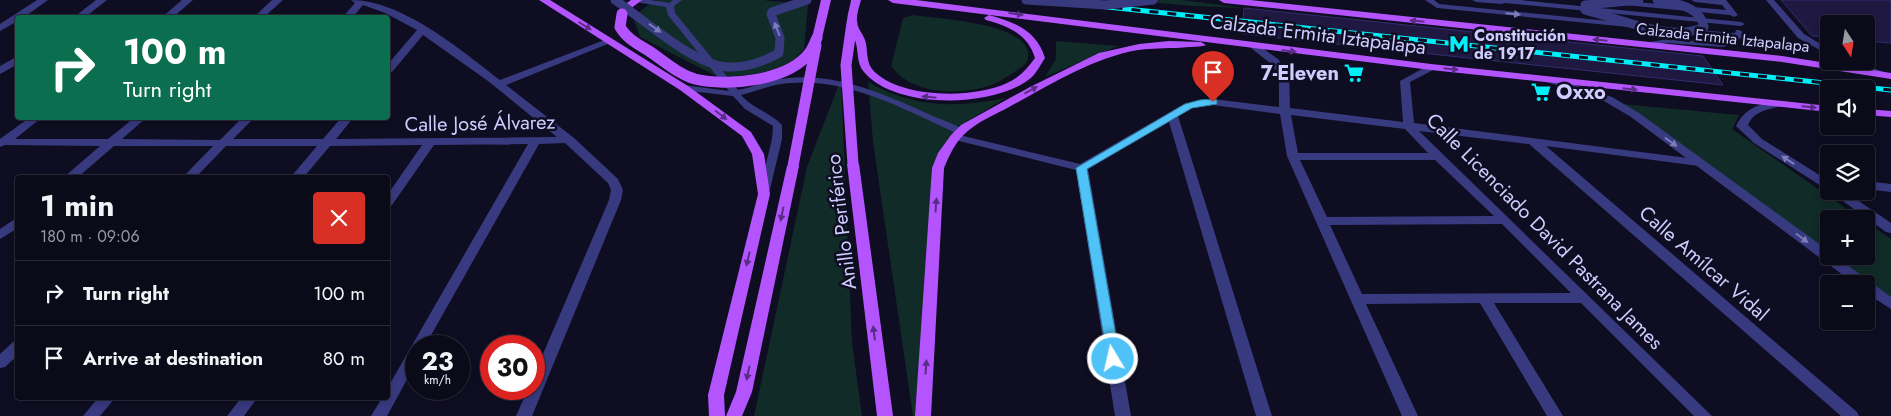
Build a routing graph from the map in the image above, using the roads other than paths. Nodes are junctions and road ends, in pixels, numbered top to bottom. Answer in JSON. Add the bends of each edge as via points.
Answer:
{"nodes":[{"id":1,"x":43,"y":0,"type":"edge"},
{"id":2,"x":102,"y":0,"type":"edge"},
{"id":3,"x":188,"y":0,"type":"edge"},
{"id":4,"x":278,"y":0,"type":"edge"},
{"id":5,"x":544,"y":0,"type":"edge"},
{"id":6,"x":615,"y":0,"type":"edge"},
{"id":7,"x":636,"y":0,"type":"edge"},
{"id":8,"x":807,"y":0,"type":"edge"},
{"id":9,"x":826,"y":0,"type":"edge"},
{"id":10,"x":856,"y":0,"type":"edge"},
{"id":11,"x":893,"y":0,"type":"edge"},
{"id":12,"x":1026,"y":0,"type":"edge"},
{"id":13,"x":1154,"y":0,"type":"edge"},
{"id":14,"x":1224,"y":0,"type":"edge"},
{"id":15,"x":1429,"y":0,"type":"edge"},
{"id":16,"x":1476,"y":0,"type":"edge"},
{"id":17,"x":1497,"y":0,"type":"edge"},
{"id":18,"x":1531,"y":0,"type":"edge"},
{"id":19,"x":1587,"y":0,"type":"edge"},
{"id":20,"x":1639,"y":0,"type":"edge"},
{"id":21,"x":1656,"y":0,"type":"edge"},
{"id":22,"x":1695,"y":0,"type":"edge"},
{"id":23,"x":1770,"y":0,"type":"edge"},
{"id":24,"x":359,"y":1,"type":"edge"},
{"id":25,"x":1723,"y":1,"type":"edge"},
{"id":26,"x":674,"y":2,"type":"edge"},
{"id":27,"x":933,"y":4,"type":"junction"},
{"id":28,"x":1732,"y":13,"type":"junction"},
{"id":29,"x":20,"y":15,"type":"edge"},
{"id":30,"x":81,"y":15,"type":"edge"},
{"id":31,"x":169,"y":15,"type":"edge"},
{"id":32,"x":260,"y":15,"type":"edge"},
{"id":33,"x":348,"y":15,"type":"edge"},
{"id":34,"x":15,"y":18,"type":"edge"},
{"id":35,"x":852,"y":24,"type":"junction"},
{"id":36,"x":1741,"y":24,"type":"junction"},
{"id":37,"x":0,"y":28,"type":"edge"},
{"id":38,"x":423,"y":29,"type":"junction"},
{"id":39,"x":1699,"y":32,"type":"junction"},
{"id":40,"x":1739,"y":36,"type":"junction"},
{"id":41,"x":817,"y":38,"type":"junction"},
{"id":42,"x":610,"y":41,"type":"junction"},
{"id":43,"x":1648,"y":45,"type":"junction"},
{"id":44,"x":1254,"y":46,"type":"junction"},
{"id":45,"x":1820,"y":48,"type":"edge"},
{"id":46,"x":15,"y":61,"type":"edge"},
{"id":47,"x":1431,"y":67,"type":"junction"},
{"id":48,"x":390,"y":68,"type":"edge"},
{"id":49,"x":1873,"y":70,"type":"edge"},
{"id":50,"x":0,"y":71,"type":"edge"},
{"id":51,"x":1891,"y":76,"type":"edge"},
{"id":52,"x":1551,"y":80,"type":"junction"},
{"id":53,"x":499,"y":84,"type":"junction"},
{"id":54,"x":684,"y":88,"type":"junction"},
{"id":55,"x":737,"y":93,"type":"junction"},
{"id":56,"x":1777,"y":104,"type":"junction"},
{"id":57,"x":1820,"y":108,"type":"edge"},
{"id":58,"x":1285,"y":110,"type":"junction"},
{"id":59,"x":1875,"y":113,"type":"edge"},
{"id":60,"x":1891,"y":114,"type":"edge"},
{"id":61,"x":1172,"y":115,"type":"junction"},
{"id":62,"x":32,"y":120,"type":"edge"},
{"id":63,"x":138,"y":120,"type":"edge"},
{"id":64,"x":246,"y":120,"type":"edge"},
{"id":65,"x":345,"y":120,"type":"edge"},
{"id":66,"x":1409,"y":127,"type":"junction"},
{"id":67,"x":958,"y":134,"type":"junction"},
{"id":68,"x":570,"y":140,"type":"junction"},
{"id":69,"x":1531,"y":140,"type":"junction"},
{"id":70,"x":535,"y":141,"type":"junction"},
{"id":71,"x":430,"y":142,"type":"junction"},
{"id":72,"x":1,"y":143,"type":"edge"},
{"id":73,"x":111,"y":143,"type":"junction"},
{"id":74,"x":223,"y":143,"type":"junction"},
{"id":75,"x":325,"y":143,"type":"junction"},
{"id":76,"x":1293,"y":156,"type":"junction"},
{"id":77,"x":1438,"y":157,"type":"junction"},
{"id":78,"x":1699,"y":162,"type":"junction"},
{"id":79,"x":1082,"y":168,"type":"junction"},
{"id":80,"x":73,"y":175,"type":"edge"},
{"id":81,"x":191,"y":175,"type":"edge"},
{"id":82,"x":298,"y":175,"type":"edge"},
{"id":83,"x":1820,"y":178,"type":"edge"},
{"id":84,"x":1875,"y":186,"type":"edge"},
{"id":85,"x":1891,"y":188,"type":"edge"},
{"id":86,"x":764,"y":194,"type":"junction"},
{"id":87,"x":390,"y":199,"type":"edge"},
{"id":88,"x":1849,"y":200,"type":"edge"},
{"id":89,"x":1504,"y":220,"type":"junction"},
{"id":90,"x":1324,"y":221,"type":"junction"},
{"id":91,"x":15,"y":223,"type":"edge"},
{"id":92,"x":1891,"y":230,"type":"edge"},
{"id":93,"x":0,"y":235,"type":"edge"},
{"id":94,"x":1852,"y":275,"type":"edge"},
{"id":95,"x":1875,"y":292,"type":"edge"},
{"id":96,"x":1583,"y":298,"type":"junction"},
{"id":97,"x":1358,"y":299,"type":"junction"},
{"id":98,"x":1485,"y":299,"type":"junction"},
{"id":99,"x":1891,"y":304,"type":"edge"},
{"id":100,"x":424,"y":335,"type":"edge"},
{"id":101,"x":15,"y":349,"type":"edge"},
{"id":102,"x":0,"y":363,"type":"edge"},
{"id":103,"x":405,"y":370,"type":"edge"},
{"id":104,"x":390,"y":396,"type":"edge"},
{"id":105,"x":105,"y":400,"type":"edge"},
{"id":106,"x":248,"y":400,"type":"edge"},
{"id":107,"x":388,"y":400,"type":"edge"},
{"id":108,"x":91,"y":416,"type":"edge"},
{"id":109,"x":236,"y":416,"type":"edge"},
{"id":110,"x":379,"y":416,"type":"edge"},
{"id":111,"x":524,"y":416,"type":"edge"},
{"id":112,"x":718,"y":416,"type":"edge"},
{"id":113,"x":734,"y":416,"type":"edge"},
{"id":114,"x":885,"y":416,"type":"edge"},
{"id":115,"x":923,"y":416,"type":"edge"},
{"id":116,"x":1123,"y":416,"type":"edge"},
{"id":117,"x":1264,"y":416,"type":"edge"},
{"id":118,"x":1410,"y":416,"type":"edge"},
{"id":119,"x":1555,"y":416,"type":"edge"},
{"id":120,"x":1704,"y":416,"type":"edge"},
{"id":121,"x":1850,"y":416,"type":"edge"}],
"edges":[{"from":1,"to":29,"type":"street"},
{"from":2,"to":30,"type":"street"},
{"from":3,"to":31,"type":"street"},
{"from":4,"to":32,"type":"street"},
{"from":5,"to":42,"type":"main road","one_way":true},
{"from":6,"to":8,"type":"lane","one_way":true,"bridge":true,"via":[[695,56],[719,66],[754,63],[779,53],[780,38],[772,12]]},
{"from":7,"to":26,"type":"lane"},
{"from":7,"to":41,"type":"main road","bridge":true,"via":[[622,14],[620,27],[628,38],[681,73],[704,80],[743,81],[776,74],[802,60]]},
{"from":9,"to":41,"type":"main road","name":"Anillo Periférico"},
{"from":10,"to":35,"type":"main road","name":"Anillo Periférico"},
{"from":11,"to":27,"type":"main road","name":"Calzada Ermita Iztapalapa"},
{"from":12,"to":13,"type":"lane","bridge":true,"via":[[1122,6]]},
{"from":43,"to":14,"type":"main road","name":"Calzada Ermita Iztapalapa","one_way":true},
{"from":15,"to":39,"type":"lane","one_way":true,"via":[[1437,6]]},
{"from":16,"to":39,"type":"lane","bridge":true,"via":[[1585,10],[1666,32]]},
{"from":17,"to":36,"type":"lane"},
{"from":18,"to":20,"type":"lane","bridge":true,"via":[[1596,5]]},
{"from":19,"to":28,"type":"lane"},
{"from":21,"to":39,"type":"lane","bridge":true,"via":[[1681,5],[1700,16],[1704,26]]},
{"from":22,"to":25,"type":"lane"},
{"from":23,"to":45,"type":"lane","via":[[1801,36]]},
{"from":24,"to":33,"type":"street"},
{"from":24,"to":38,"type":"street","via":[[402,17]]},
{"from":25,"to":28,"type":"lane"},
{"from":26,"to":55,"type":"lane","via":[[671,13]]},
{"from":27,"to":35,"type":"main road","one_way":true,"via":[[1008,23],[1028,35],[1037,46],[1038,64],[1029,75],[1006,87],[978,94],[954,98],[909,94],[881,82],[868,71]]},
{"from":27,"to":44,"type":"main road","name":"Calzada Ermita Iztapalapa","one_way":true},
{"from":28,"to":36,"type":"lane"},
{"from":34,"to":37,"type":"street"},
{"from":114,"to":35,"type":"main road","name":"Anillo Periférico","one_way":true,"bridge":true,"via":[[853,164],[846,65]]},
{"from":36,"to":40,"type":"lane"},
{"from":38,"to":48,"type":"street"},
{"from":38,"to":53,"type":"street"},
{"from":39,"to":40,"type":"lane"},
{"from":40,"to":43,"type":"lane","via":[[1723,45],[1667,41]]},
{"from":41,"to":113,"type":"main road","name":"Anillo Periférico","one_way":true,"bridge":true,"via":[[744,392]]},
{"from":42,"to":53,"type":"street"},
{"from":42,"to":54,"type":"main road"},
{"from":43,"to":51,"type":"main road","name":"Calzada Ermita Iztapalapa","via":[[1782,59]]},
{"from":44,"to":47,"type":"main road","name":"Calzada Ermita Iztapalapa","one_way":true},
{"from":44,"to":58,"type":"street","via":[[1274,61],[1284,74]]},
{"from":67,"to":44,"type":"main road","one_way":true,"via":[[1034,88],[1103,56],[1138,47],[1169,44]]},
{"from":46,"to":50,"type":"street"},
{"from":47,"to":52,"type":"main road","name":"Calzada Ermita Iztapalapa","one_way":true},
{"from":47,"to":66,"type":"street","name":"Calle Licenciado David Pastrana James","via":[[1405,82]]},
{"from":49,"to":51,"type":"lane"},
{"from":52,"to":56,"type":"main road","name":"Calzada Ermita Iztapalapa","one_way":true},
{"from":52,"to":78,"type":"street","one_way":true,"via":[[1608,99]]},
{"from":53,"to":68,"type":"street"},
{"from":54,"to":55,"type":"lane"},
{"from":54,"to":86,"type":"main road","one_way":true,"via":[[747,134],[758,154]]},
{"from":55,"to":67,"type":"lane","via":[[791,80],[834,84],[883,98]]},
{"from":55,"to":86,"type":"lane","via":[[756,114],[778,125]]},
{"from":56,"to":57,"type":"main road","name":"Calzada Ermita Iztapalapa","one_way":true},
{"from":83,"to":56,"type":"street","one_way":true,"via":[[1758,141],[1742,126],[1745,117],[1756,108]]},
{"from":58,"to":61,"type":"street","via":[[1213,102],[1188,106]]},
{"from":58,"to":66,"type":"street"},
{"from":58,"to":76,"type":"street"},
{"from":59,"to":60,"type":"main road"},
{"from":61,"to":79,"type":"street"},
{"from":61,"to":117,"type":"street"},
{"from":62,"to":72,"type":"street"},
{"from":63,"to":73,"type":"street"},
{"from":64,"to":74,"type":"street"},
{"from":65,"to":75,"type":"street"},
{"from":66,"to":69,"type":"street"},
{"from":66,"to":77,"type":"street","name":"Calle Licenciado David Pastrana James"},
{"from":67,"to":79,"type":"street"},
{"from":115,"to":67,"type":"main road","one_way":true,"via":[[938,168]]},
{"from":68,"to":70,"type":"street","name":"Calle José Álvarez"},
{"from":68,"to":111,"type":"street","via":[[614,182],[617,190]]},
{"from":69,"to":78,"type":"street"},
{"from":69,"to":121,"type":"street","name":"Calle Amílcar Vidal"},
{"from":70,"to":71,"type":"street","name":"Calle José Álvarez"},
{"from":70,"to":100,"type":"street"},
{"from":71,"to":75,"type":"street","name":"Calle José Álvarez"},
{"from":71,"to":87,"type":"street"},
{"from":72,"to":73,"type":"street","name":"Calle José Álvarez"},
{"from":73,"to":74,"type":"street","name":"Calle José Álvarez"},
{"from":73,"to":80,"type":"street"},
{"from":74,"to":75,"type":"street","name":"Calle José Álvarez"},
{"from":74,"to":81,"type":"street"},
{"from":75,"to":82,"type":"street"},
{"from":76,"to":77,"type":"street"},
{"from":76,"to":90,"type":"street"},
{"from":77,"to":89,"type":"street","name":"Calle Licenciado David Pastrana James"},
{"from":78,"to":94,"type":"street","one_way":true},
{"from":79,"to":116,"type":"street"},
{"from":84,"to":85,"type":"street"},
{"from":86,"to":112,"type":"main road","one_way":true,"via":[[716,395]]},
{"from":88,"to":92,"type":"street"},
{"from":89,"to":90,"type":"street"},
{"from":89,"to":96,"type":"street","name":"Calle Licenciado David Pastrana James"},
{"from":90,"to":97,"type":"street"},
{"from":91,"to":93,"type":"street"},
{"from":95,"to":99,"type":"street"},
{"from":96,"to":98,"type":"street"},
{"from":96,"to":120,"type":"street","name":"Calle Licenciado David Pastrana James"},
{"from":97,"to":98,"type":"street"},
{"from":97,"to":118,"type":"street"},
{"from":98,"to":119,"type":"street"},
{"from":101,"to":102,"type":"street"},
{"from":103,"to":104,"type":"street"},
{"from":105,"to":108,"type":"street"},
{"from":106,"to":109,"type":"street"},
{"from":107,"to":110,"type":"street"}]}
